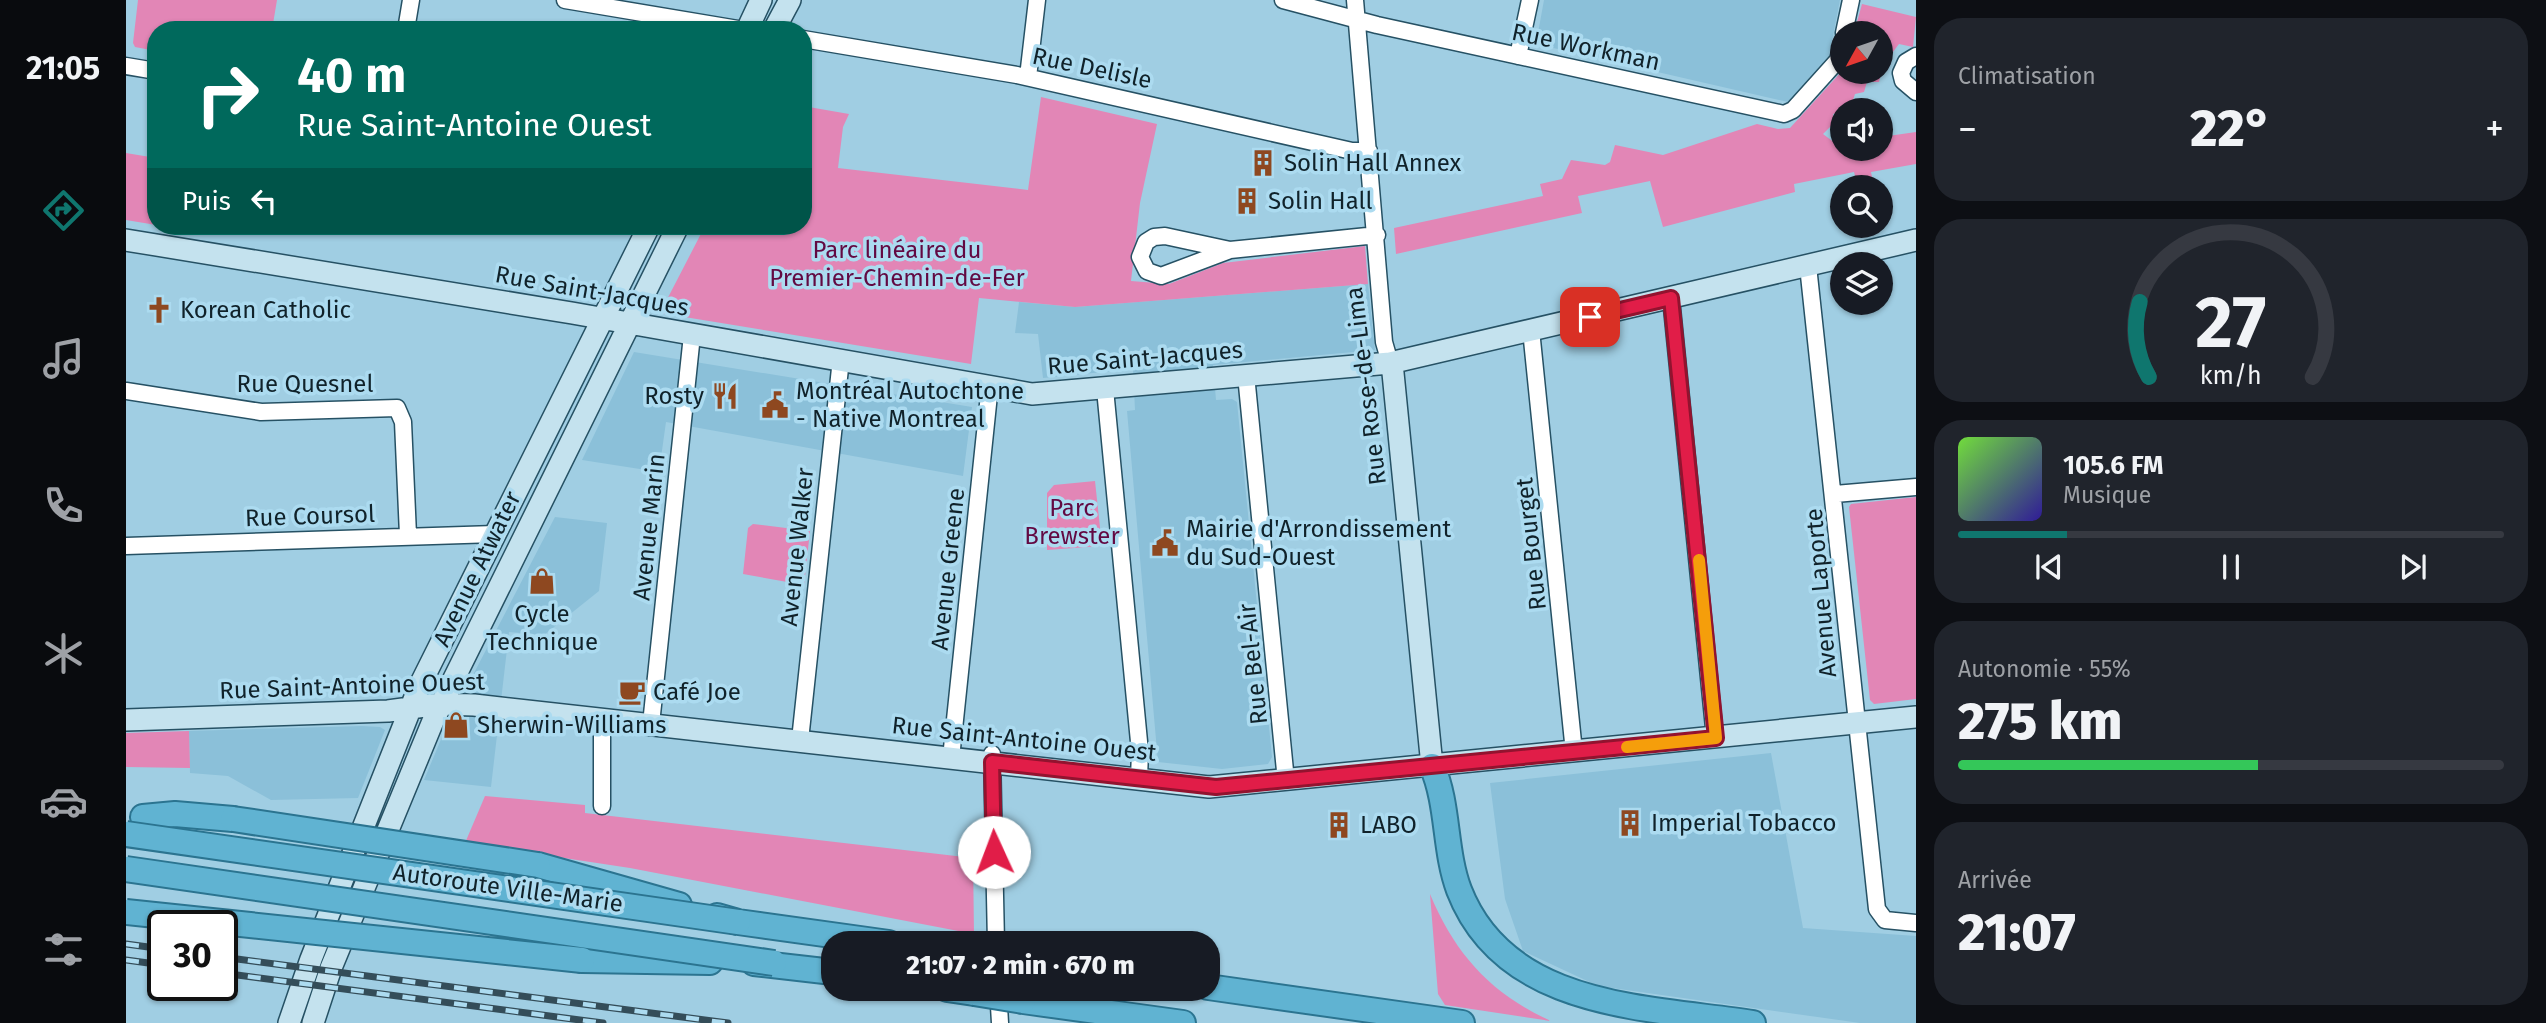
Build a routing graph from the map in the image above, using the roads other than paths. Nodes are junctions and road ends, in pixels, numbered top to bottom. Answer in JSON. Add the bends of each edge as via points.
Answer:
{"nodes":[{"id":1,"x":411,"y":0,"type":"edge"},
{"id":2,"x":565,"y":0,"type":"edge"},
{"id":3,"x":761,"y":0,"type":"edge"},
{"id":4,"x":790,"y":0,"type":"edge"},
{"id":5,"x":1037,"y":0,"type":"edge"},
{"id":6,"x":1283,"y":0,"type":"edge"},
{"id":7,"x":1354,"y":0,"type":"edge"},
{"id":8,"x":1530,"y":0,"type":"edge"},
{"id":9,"x":1851,"y":0,"type":"edge"},
{"id":10,"x":1357,"y":19,"type":"junction"},
{"id":11,"x":408,"y":21,"type":"edge"},
{"id":12,"x":691,"y":21,"type":"edge"},
{"id":13,"x":750,"y":21,"type":"edge"},
{"id":14,"x":779,"y":21,"type":"edge"},
{"id":15,"x":1847,"y":21,"type":"edge"},
{"id":16,"x":812,"y":41,"type":"edge"},
{"id":17,"x":1518,"y":56,"type":"junction"},
{"id":18,"x":1916,"y":56,"type":"edge"},
{"id":19,"x":126,"y":66,"type":"edge"},
{"id":20,"x":1830,"y":69,"type":"edge"},
{"id":21,"x":147,"y":70,"type":"edge"},
{"id":22,"x":1028,"y":77,"type":"junction"},
{"id":23,"x":1916,"y":92,"type":"edge"},
{"id":24,"x":1369,"y":151,"type":"junction"},
{"id":25,"x":644,"y":235,"type":"edge"},
{"id":26,"x":674,"y":235,"type":"edge"},
{"id":27,"x":1377,"y":235,"type":"junction"},
{"id":28,"x":126,"y":240,"type":"edge"},
{"id":29,"x":1916,"y":240,"type":"edge"},
{"id":30,"x":1230,"y":250,"type":"junction"},
{"id":31,"x":1808,"y":266,"type":"junction"},
{"id":32,"x":1671,"y":298,"type":"junction"},
{"id":33,"x":602,"y":319,"type":"junction"},
{"id":34,"x":629,"y":324,"type":"junction"},
{"id":35,"x":1531,"y":330,"type":"junction"},
{"id":36,"x":692,"y":335,"type":"junction"},
{"id":37,"x":841,"y":359,"type":"junction"},
{"id":38,"x":1390,"y":363,"type":"junction"},
{"id":39,"x":1246,"y":376,"type":"junction"},
{"id":40,"x":990,"y":386,"type":"junction"},
{"id":41,"x":1105,"y":389,"type":"junction"},
{"id":42,"x":126,"y":391,"type":"edge"},
{"id":43,"x":1916,"y":487,"type":"edge"},
{"id":44,"x":1835,"y":494,"type":"junction"},
{"id":45,"x":495,"y":534,"type":"junction"},
{"id":46,"x":408,"y":535,"type":"junction"},
{"id":47,"x":126,"y":546,"type":"edge"},
{"id":48,"x":440,"y":704,"type":"junction"},
{"id":49,"x":410,"y":708,"type":"junction"},
{"id":50,"x":1916,"y":718,"type":"edge"},
{"id":51,"x":602,"y":719,"type":"junction"},
{"id":52,"x":126,"y":720,"type":"edge"},
{"id":53,"x":651,"y":724,"type":"junction"},
{"id":54,"x":1857,"y":724,"type":"junction"},
{"id":55,"x":1716,"y":738,"type":"junction"},
{"id":56,"x":800,"y":740,"type":"junction"},
{"id":57,"x":1574,"y":752,"type":"junction"},
{"id":58,"x":951,"y":758,"type":"junction"},
{"id":59,"x":992,"y":758,"type":"junction"},
{"id":60,"x":1432,"y":766,"type":"junction"},
{"id":61,"x":1139,"y":778,"type":"junction"},
{"id":62,"x":1286,"y":781,"type":"junction"},
{"id":63,"x":602,"y":806,"type":"dead end"},
{"id":64,"x":134,"y":826,"type":"edge"},
{"id":65,"x":126,"y":869,"type":"edge"},
{"id":66,"x":126,"y":912,"type":"edge"},
{"id":67,"x":738,"y":922,"type":"junction"},
{"id":68,"x":1916,"y":923,"type":"edge"},
{"id":69,"x":996,"y":931,"type":"edge"},
{"id":70,"x":821,"y":934,"type":"edge"},
{"id":71,"x":775,"y":963,"type":"junction"},
{"id":72,"x":821,"y":970,"type":"edge"},
{"id":73,"x":1220,"y":989,"type":"edge"},
{"id":74,"x":999,"y":1001,"type":"edge"},
{"id":75,"x":1023,"y":1001,"type":"edge"},
{"id":76,"x":289,"y":1023,"type":"edge"},
{"id":77,"x":313,"y":1023,"type":"edge"},
{"id":78,"x":1000,"y":1023,"type":"edge"},
{"id":79,"x":1183,"y":1023,"type":"edge"},
{"id":80,"x":1462,"y":1023,"type":"edge"},
{"id":81,"x":1753,"y":1023,"type":"edge"}],
"edges":[{"from":1,"to":11,"type":"street"},
{"from":2,"to":12,"type":"street"},
{"from":3,"to":13,"type":"main road"},
{"from":4,"to":14,"type":"main road"},
{"from":5,"to":22,"type":"street"},
{"from":6,"to":10,"type":"street","name":"Rue Workman"},
{"from":7,"to":10,"type":"street","name":"Rue Rose-de-Lima"},
{"from":8,"to":17,"type":"street"},
{"from":9,"to":15,"type":"street"},
{"from":10,"to":17,"type":"street","name":"Rue Workman"},
{"from":10,"to":24,"type":"street","name":"Rue Rose-de-Lima"},
{"from":16,"to":22,"type":"street","name":"Rue Delisle"},
{"from":17,"to":20,"type":"street","name":"Rue Workman","via":[[1786,114]]},
{"from":18,"to":23,"type":"street","via":[[1901,73]]},
{"from":19,"to":21,"type":"street"},
{"from":22,"to":24,"type":"street","name":"Rue Delisle","via":[[1352,151]]},
{"from":24,"to":27,"type":"street","name":"Rue Rose-de-Lima"},
{"from":25,"to":33,"type":"main road","name":"Avenue Atwater"},
{"from":26,"to":34,"type":"main road","name":"Avenue Atwater"},
{"from":27,"to":30,"type":"street"},
{"from":27,"to":38,"type":"street","name":"Rue Rose-de-Lima","via":[[1384,342]]},
{"from":28,"to":33,"type":"main road","name":"Rue Saint-Jacques"},
{"from":29,"to":31,"type":"main road","name":"Rue Saint-Jacques"},
{"from":30,"to":30,"type":"street","via":[[1161,236],[1146,242],[1140,257],[1147,271],[1161,276]]},
{"from":31,"to":32,"type":"main road","name":"Rue Saint-Jacques"},
{"from":31,"to":44,"type":"street","name":"Avenue Laporte"},
{"from":32,"to":35,"type":"main road","name":"Rue Saint-Jacques"},
{"from":32,"to":55,"type":"street"},
{"from":33,"to":34,"type":"main road","name":"Rue Saint-Jacques"},
{"from":33,"to":45,"type":"main road","name":"Avenue Atwater"},
{"from":34,"to":36,"type":"main road","name":"Rue Saint-Jacques"},
{"from":34,"to":48,"type":"main road","name":"Avenue Atwater"},
{"from":35,"to":38,"type":"main road","name":"Rue Saint-Jacques"},
{"from":35,"to":57,"type":"street","name":"Rue Bourget"},
{"from":36,"to":37,"type":"main road","name":"Rue Saint-Jacques"},
{"from":36,"to":53,"type":"street","name":"Avenue Marin"},
{"from":37,"to":40,"type":"main road","name":"Rue Saint-Jacques"},
{"from":37,"to":56,"type":"street","name":"Avenue Walker"},
{"from":38,"to":39,"type":"main road","name":"Rue Saint-Jacques"},
{"from":38,"to":60,"type":"main road","name":"Rue Rose-de-Lima"},
{"from":39,"to":41,"type":"main road","name":"Rue Saint-Jacques"},
{"from":39,"to":62,"type":"street","name":"Rue Bel-Air"},
{"from":40,"to":41,"type":"main road","name":"Rue Saint-Jacques","via":[[1032,394]]},
{"from":40,"to":58,"type":"street","name":"Avenue Greene"},
{"from":41,"to":61,"type":"street"},
{"from":42,"to":46,"type":"street","name":"Rue Quesnel","via":[[261,412],[398,408]]},
{"from":43,"to":44,"type":"street"},
{"from":44,"to":54,"type":"street","name":"Avenue Laporte"},
{"from":45,"to":46,"type":"street","name":"Rue Coursol"},
{"from":45,"to":49,"type":"main road","name":"Avenue Atwater"},
{"from":46,"to":47,"type":"street","name":"Rue Coursol"},
{"from":48,"to":49,"type":"main road","name":"Rue Saint-Antoine Ouest"},
{"from":48,"to":51,"type":"main road","name":"Rue Saint-Antoine Ouest"},
{"from":48,"to":77,"type":"main road","name":"Avenue Atwater","via":[[331,968]]},
{"from":49,"to":52,"type":"main road","name":"Rue Saint-Antoine Ouest"},
{"from":49,"to":76,"type":"main road","name":"Avenue Atwater"},
{"from":50,"to":54,"type":"main road","name":"Rue Saint-Antoine Ouest"},
{"from":51,"to":53,"type":"main road","name":"Rue Saint-Antoine Ouest"},
{"from":51,"to":63,"type":"street"},
{"from":53,"to":56,"type":"main road","name":"Rue Saint-Antoine Ouest"},
{"from":54,"to":55,"type":"main road","name":"Rue Saint-Antoine Ouest"},
{"from":54,"to":68,"type":"street","name":"Avenue Laporte","via":[[1879,915],[1889,921]]},
{"from":55,"to":57,"type":"main road","name":"Rue Saint-Antoine Ouest"},
{"from":56,"to":58,"type":"main road","name":"Rue Saint-Antoine Ouest"},
{"from":57,"to":60,"type":"main road","name":"Rue Saint-Antoine Ouest"},
{"from":58,"to":59,"type":"main road","name":"Rue Saint-Antoine Ouest"},
{"from":59,"to":61,"type":"main road","name":"Rue Saint-Antoine Ouest"},
{"from":59,"to":69,"type":"street"},
{"from":60,"to":62,"type":"main road","name":"Rue Saint-Antoine Ouest"},
{"from":60,"to":81,"type":"highway","via":[[1440,786],[1448,852],[1460,893],[1482,930],[1509,959],[1545,982],[1579,996]]},
{"from":61,"to":62,"type":"main road","name":"Rue Saint-Antoine Ouest","via":[[1209,787]]},
{"from":64,"to":67,"type":"highway","name":"Autoroute Ville-Marie","bridge":true},
{"from":64,"to":67,"type":"highway","bridge":true,"via":[[176,814],[233,819],[538,865]]},
{"from":65,"to":71,"type":"highway","name":"Autoroute Ville-Marie","bridge":true},
{"from":66,"to":71,"type":"highway","bridge":true,"via":[[582,960]]},
{"from":67,"to":70,"type":"highway","name":"Autoroute Ville-Marie"},
{"from":71,"to":72,"type":"highway","name":"Autoroute Ville-Marie"},
{"from":73,"to":80,"type":"highway"},
{"from":74,"to":78,"type":"street"},
{"from":75,"to":79,"type":"highway","bridge":true}]}
